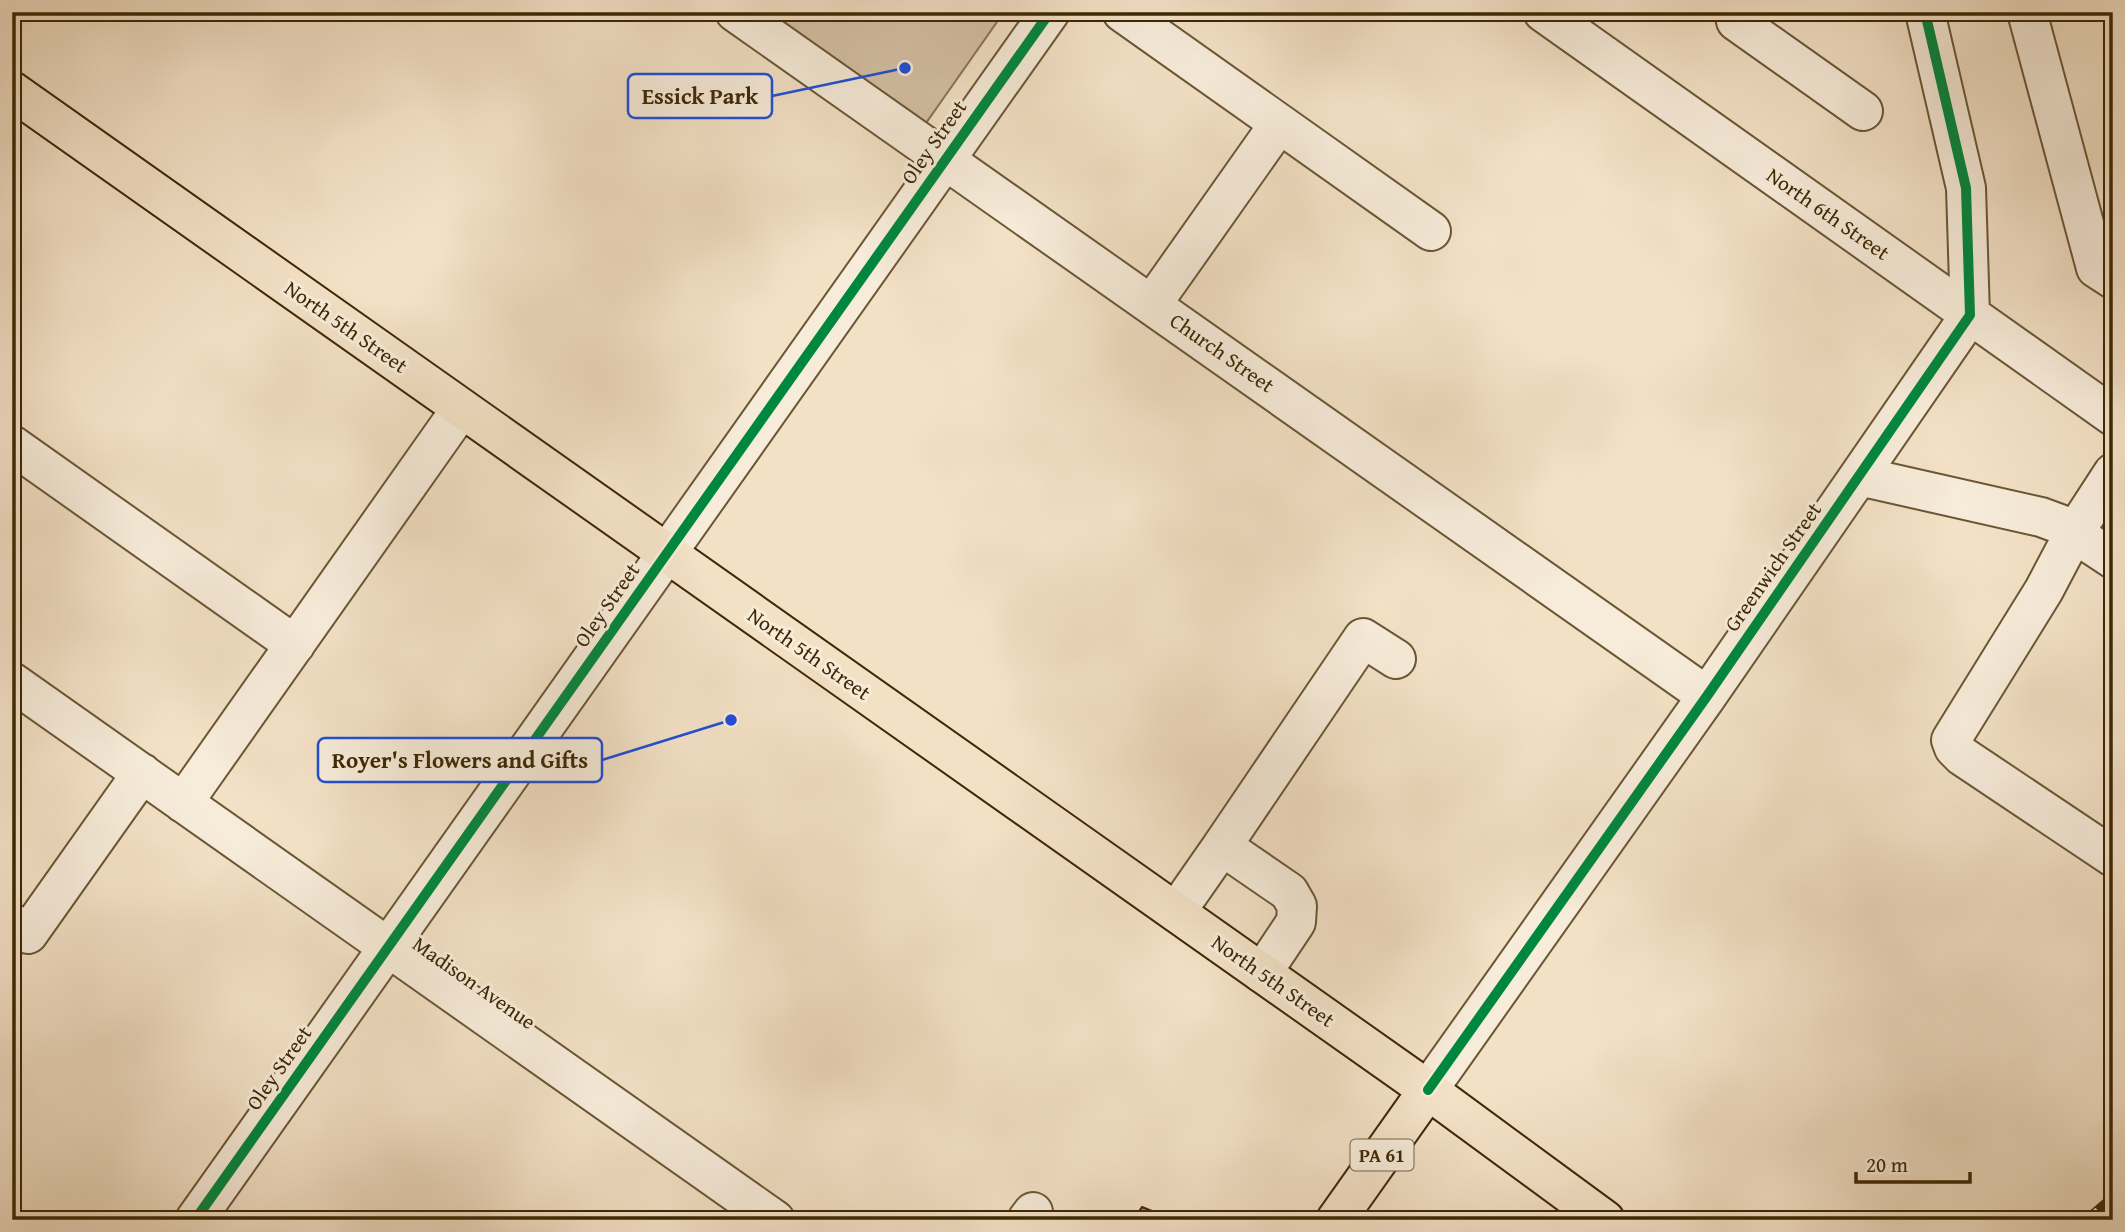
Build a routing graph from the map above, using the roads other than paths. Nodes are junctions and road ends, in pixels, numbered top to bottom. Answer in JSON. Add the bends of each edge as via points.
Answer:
{"nodes":[{"id":1,"x":735,"y":12,"type":"edge"},
{"id":2,"x":1050,"y":12,"type":"edge"},
{"id":3,"x":1122,"y":12,"type":"edge"},
{"id":4,"x":1543,"y":12,"type":"edge"},
{"id":5,"x":1734,"y":12,"type":"edge"},
{"id":6,"x":1925,"y":12,"type":"edge"},
{"id":7,"x":2027,"y":12,"type":"edge"},
{"id":8,"x":12,"y":91,"type":"edge"},
{"id":9,"x":1863,"y":111,"type":"dead end"},
{"id":10,"x":1279,"y":124,"type":"junction"},
{"id":11,"x":945,"y":160,"type":"junction"},
{"id":12,"x":1431,"y":231,"type":"dead end"},
{"id":13,"x":2113,"y":279,"type":"edge"},
{"id":14,"x":1152,"y":304,"type":"junction"},
{"id":15,"x":1970,"y":315,"type":"junction"},
{"id":16,"x":461,"y":409,"type":"junction"},
{"id":17,"x":2113,"y":416,"type":"edge"},
{"id":18,"x":12,"y":445,"type":"edge"},
{"id":19,"x":2113,"y":473,"type":"edge"},
{"id":20,"x":1859,"y":476,"type":"junction"},
{"id":21,"x":2074,"y":533,"type":"junction"},
{"id":22,"x":666,"y":554,"type":"junction"},
{"id":23,"x":2113,"y":559,"type":"edge"},
{"id":24,"x":295,"y":645,"type":"junction"},
{"id":25,"x":1396,"y":659,"type":"dead end"},
{"id":26,"x":12,"y":682,"type":"edge"},
{"id":27,"x":1707,"y":696,"type":"junction"},
{"id":28,"x":142,"y":773,"type":"junction"},
{"id":29,"x":183,"y":803,"type":"junction"},
{"id":30,"x":1222,"y":846,"type":"junction"},
{"id":31,"x":2113,"y":856,"type":"edge"},
{"id":32,"x":1176,"y":912,"type":"junction"},
{"id":33,"x":12,"y":923,"type":"edge"},
{"id":34,"x":389,"y":947,"type":"junction"},
{"id":35,"x":1262,"y":972,"type":"junction"},
{"id":36,"x":1428,"y":1090,"type":"junction"},
{"id":37,"x":195,"y":1220,"type":"edge"},
{"id":38,"x":775,"y":1220,"type":"edge"},
{"id":39,"x":1336,"y":1220,"type":"edge"},
{"id":40,"x":1605,"y":1220,"type":"edge"}],
"edges":[{"from":1,"to":11,"type":"street","name":"Church Street"},
{"from":2,"to":11,"type":"street","name":"Oley Street"},
{"from":3,"to":10,"type":"street"},
{"from":4,"to":15,"type":"street","name":"North 6th Street"},
{"from":5,"to":9,"type":"street","via":[[1737,21]]},
{"from":6,"to":15,"type":"street","via":[[1966,188]]},
{"from":7,"to":13,"type":"street","via":[[2096,268]]},
{"from":8,"to":16,"type":"main road","name":"North 5th Street"},
{"from":10,"to":12,"type":"street"},
{"from":10,"to":14,"type":"street"},
{"from":11,"to":14,"type":"street","name":"Church Street"},
{"from":11,"to":22,"type":"street","name":"Oley Street"},
{"from":14,"to":27,"type":"street","name":"Church Street"},
{"from":15,"to":17,"type":"street","name":"North 6th Street"},
{"from":15,"to":20,"type":"street","name":"Greenwich Street"},
{"from":16,"to":22,"type":"main road","name":"North 5th Street"},
{"from":16,"to":24,"type":"street"},
{"from":18,"to":24,"type":"street"},
{"from":19,"to":21,"type":"street"},
{"from":20,"to":21,"type":"street","via":[[2041,517]]},
{"from":20,"to":27,"type":"street","name":"Greenwich Street"},
{"from":21,"to":23,"type":"street"},
{"from":21,"to":31,"type":"street","via":[[1951,740],[1962,756]]},
{"from":22,"to":32,"type":"main road","name":"North 5th Street"},
{"from":22,"to":34,"type":"street","name":"Oley Street"},
{"from":24,"to":29,"type":"street"},
{"from":25,"to":30,"type":"street","via":[[1363,638]]},
{"from":26,"to":28,"type":"street","name":"Madison Avenue"},
{"from":27,"to":36,"type":"street","name":"Greenwich Street"},
{"from":28,"to":29,"type":"street","name":"Madison Avenue"},
{"from":28,"to":33,"type":"street","via":[[28,933]]},
{"from":29,"to":34,"type":"street","name":"Madison Avenue"},
{"from":30,"to":32,"type":"street"},
{"from":30,"to":35,"type":"street","via":[[1289,892],[1297,906],[1296,922]]},
{"from":32,"to":35,"type":"main road","name":"North 5th Street"},
{"from":34,"to":37,"type":"street","name":"Oley Street"},
{"from":34,"to":38,"type":"street","name":"Madison Avenue"},
{"from":35,"to":36,"type":"main road","name":"North 5th Street"},
{"from":36,"to":39,"type":"main road","name":"Greenwich Street","number":"PA 61"},
{"from":36,"to":40,"type":"main road","name":"North 5th Street"}]}
